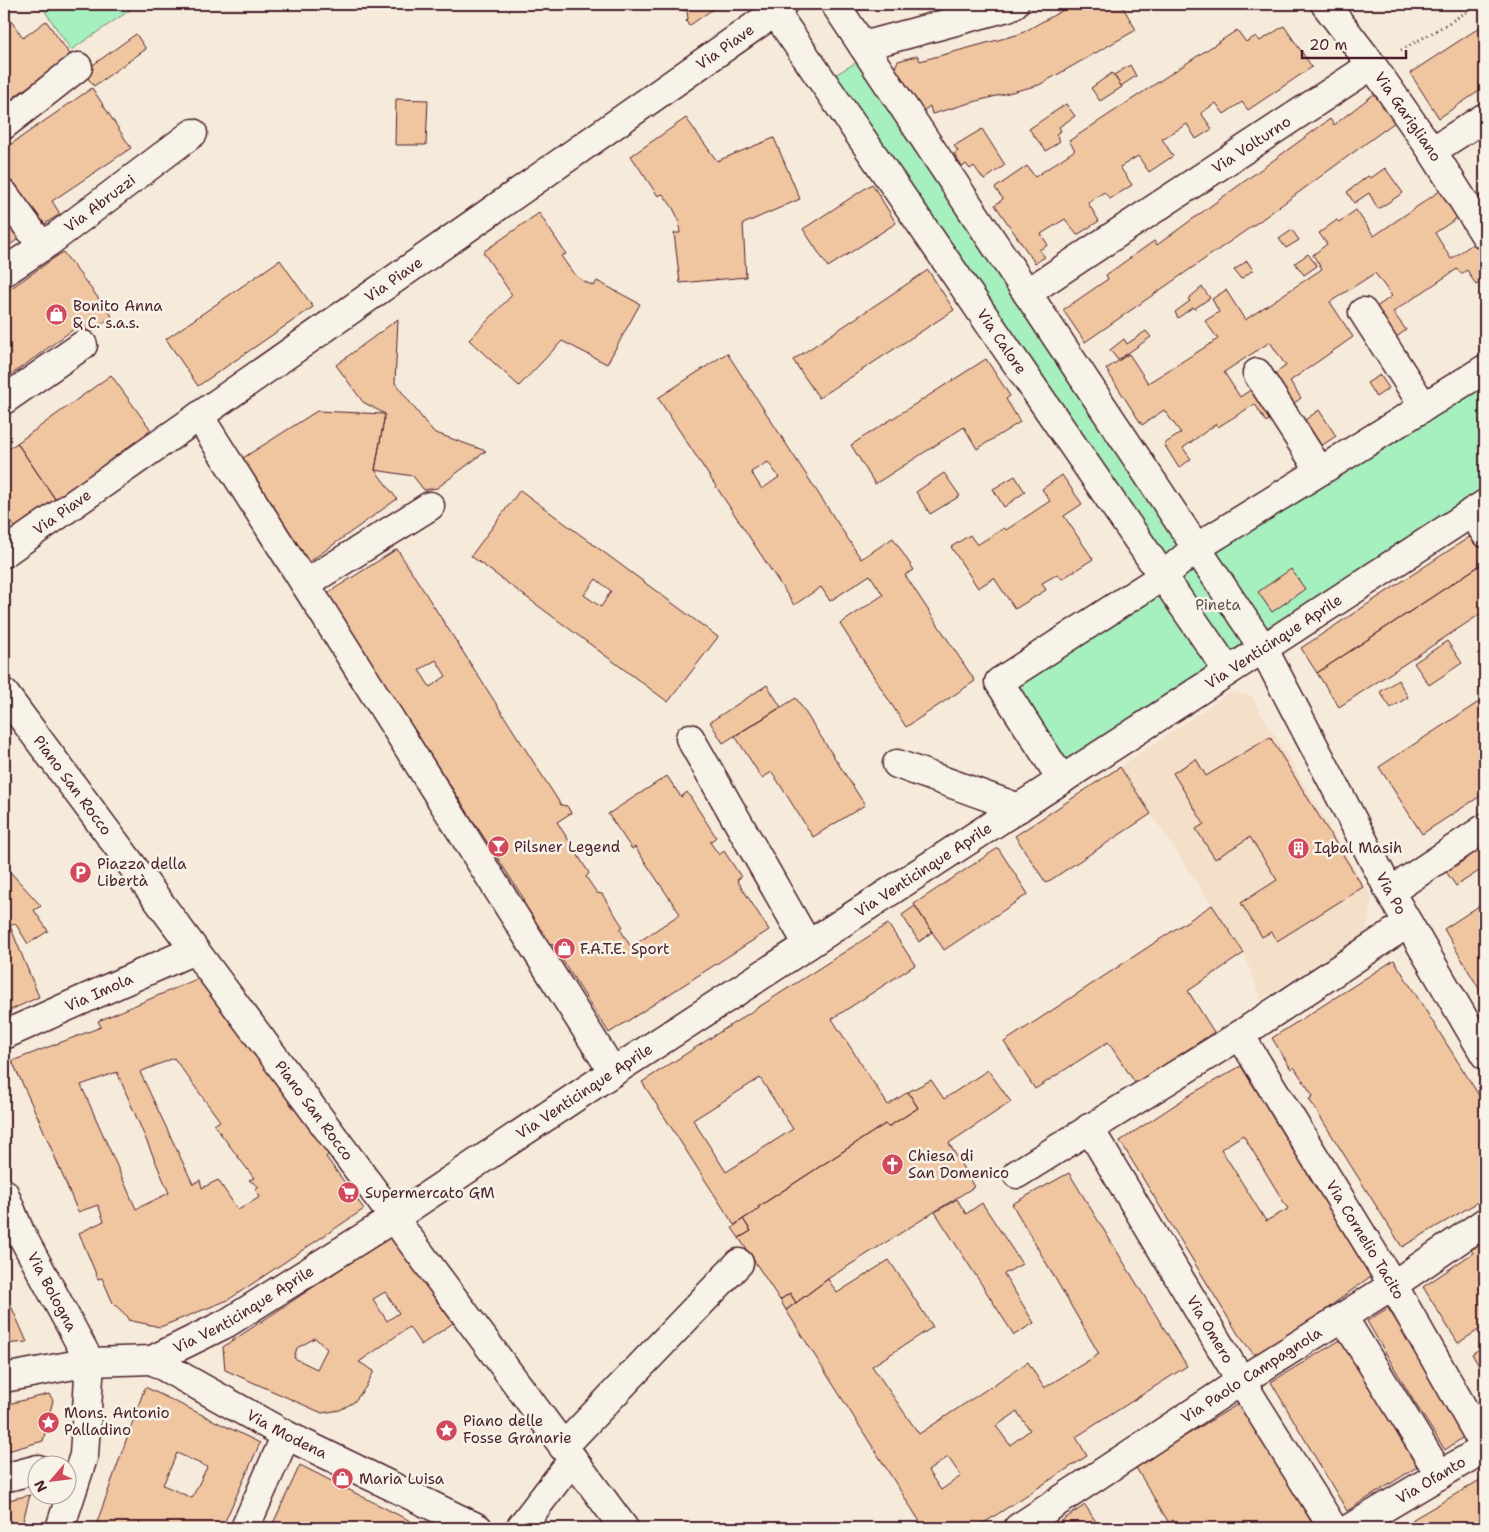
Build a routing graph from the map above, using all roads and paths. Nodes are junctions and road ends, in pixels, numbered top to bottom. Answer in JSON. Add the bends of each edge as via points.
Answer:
{"nodes":[{"id":1,"x":835,"y":4,"type":"edge"},
{"id":2,"x":1014,"y":4,"type":"edge"},
{"id":3,"x":1325,"y":4,"type":"edge"},
{"id":4,"x":1480,"y":4,"type":"edge"},
{"id":5,"x":779,"y":8,"type":"edge"},
{"id":6,"x":863,"y":46,"type":"junction"},
{"id":7,"x":1372,"y":65,"type":"junction"},
{"id":8,"x":78,"y":67,"type":"dead end"},
{"id":9,"x":1485,"y":118,"type":"edge"},
{"id":10,"x":4,"y":125,"type":"edge"},
{"id":11,"x":193,"y":133,"type":"dead end"},
{"id":12,"x":1432,"y":151,"type":"junction"},
{"id":13,"x":4,"y":194,"type":"edge"},
{"id":14,"x":1482,"y":223,"type":"edge"},
{"id":15,"x":42,"y":246,"type":"junction"},
{"id":16,"x":4,"y":272,"type":"edge"},
{"id":17,"x":1027,"y":293,"type":"junction"},
{"id":18,"x":1362,"y":312,"type":"dead end"},
{"id":19,"x":82,"y":345,"type":"dead end"},
{"id":20,"x":1485,"y":369,"type":"edge"},
{"id":21,"x":1257,"y":373,"type":"dead end"},
{"id":22,"x":4,"y":400,"type":"edge"},
{"id":23,"x":1424,"y":407,"type":"junction"},
{"id":24,"x":199,"y":416,"type":"junction"},
{"id":25,"x":1320,"y":471,"type":"junction"},
{"id":26,"x":430,"y":506,"type":"dead end"},
{"id":27,"x":1481,"y":516,"type":"edge"},
{"id":28,"x":1196,"y":548,"type":"junction"},
{"id":29,"x":4,"y":553,"type":"edge"},
{"id":30,"x":1163,"y":576,"type":"junction"},
{"id":31,"x":305,"y":584,"type":"junction"},
{"id":32,"x":1263,"y":648,"type":"junction"},
{"id":33,"x":1228,"y":671,"type":"junction"},
{"id":34,"x":4,"y":693,"type":"edge"},
{"id":35,"x":690,"y":738,"type":"dead end"},
{"id":36,"x":897,"y":764,"type":"dead end"},
{"id":37,"x":1062,"y":780,"type":"junction"},
{"id":38,"x":1018,"y":808,"type":"junction"},
{"id":39,"x":1485,"y":828,"type":"edge"},
{"id":40,"x":1390,"y":892,"type":"junction"},
{"id":41,"x":1408,"y":923,"type":"junction"},
{"id":42,"x":808,"y":945,"type":"junction"},
{"id":43,"x":194,"y":950,"type":"junction"},
{"id":44,"x":4,"y":1035,"type":"edge"},
{"id":45,"x":1240,"y":1035,"type":"junction"},
{"id":46,"x":1485,"y":1055,"type":"edge"},
{"id":47,"x":613,"y":1072,"type":"junction"},
{"id":48,"x":1089,"y":1128,"type":"junction"},
{"id":49,"x":1017,"y":1174,"type":"dead end"},
{"id":50,"x":4,"y":1193,"type":"edge"},
{"id":51,"x":394,"y":1218,"type":"junction"},
{"id":52,"x":1485,"y":1222,"type":"edge"},
{"id":53,"x":12,"y":1233,"type":"edge"},
{"id":54,"x":739,"y":1263,"type":"dead end"},
{"id":55,"x":1393,"y":1285,"type":"junction"},
{"id":56,"x":1343,"y":1317,"type":"junction"},
{"id":57,"x":152,"y":1360,"type":"junction"},
{"id":58,"x":90,"y":1362,"type":"junction"},
{"id":59,"x":4,"y":1378,"type":"edge"},
{"id":60,"x":1241,"y":1381,"type":"junction"},
{"id":61,"x":286,"y":1435,"type":"junction"},
{"id":62,"x":1485,"y":1447,"type":"edge"},
{"id":63,"x":568,"y":1453,"type":"junction"},
{"id":64,"x":84,"y":1456,"type":"junction"},
{"id":65,"x":78,"y":1458,"type":"edge"},
{"id":66,"x":28,"y":1472,"type":"edge"},
{"id":67,"x":1440,"y":1475,"type":"junction"},
{"id":68,"x":4,"y":1478,"type":"edge"},
{"id":69,"x":60,"y":1528,"type":"edge"},
{"id":70,"x":245,"y":1528,"type":"edge"},
{"id":71,"x":478,"y":1528,"type":"edge"},
{"id":72,"x":520,"y":1528,"type":"edge"},
{"id":73,"x":624,"y":1528,"type":"edge"},
{"id":74,"x":1018,"y":1528,"type":"edge"},
{"id":75,"x":1333,"y":1528,"type":"edge"},
{"id":76,"x":1350,"y":1528,"type":"edge"}],
"edges":[{"from":1,"to":6,"type":"street"},
{"from":2,"to":6,"type":"street"},
{"from":3,"to":7,"type":"street","name":"Via Garigliano"},
{"from":4,"to":7,"type":"path","via":[[1432,34]]},
{"from":5,"to":24,"type":"street","name":"Via Piave"},
{"from":5,"to":30,"type":"street","name":"Via Calore"},
{"from":6,"to":17,"type":"street"},
{"from":7,"to":12,"type":"street","name":"Via Garigliano"},
{"from":7,"to":17,"type":"street","name":"Via Volturno"},
{"from":8,"to":10,"type":"street"},
{"from":9,"to":12,"type":"street"},
{"from":11,"to":15,"type":"street","name":"Via Abruzzi"},
{"from":12,"to":14,"type":"street","name":"Via Garigliano"},
{"from":13,"to":15,"type":"street"},
{"from":15,"to":16,"type":"street","name":"Via Abruzzi"},
{"from":17,"to":28,"type":"street"},
{"from":18,"to":23,"type":"street"},
{"from":19,"to":22,"type":"street"},
{"from":20,"to":23,"type":"street"},
{"from":21,"to":25,"type":"street"},
{"from":23,"to":25,"type":"street"},
{"from":24,"to":29,"type":"street","name":"Via Piave"},
{"from":24,"to":31,"type":"street"},
{"from":25,"to":28,"type":"street"},
{"from":26,"to":31,"type":"street"},
{"from":27,"to":32,"type":"street","name":"Via Venticinque Aprile"},
{"from":28,"to":30,"type":"street"},
{"from":28,"to":32,"type":"street"},
{"from":30,"to":33,"type":"street","name":"Via Calore"},
{"from":30,"to":37,"type":"street","via":[[999,682]]},
{"from":31,"to":47,"type":"street"},
{"from":32,"to":33,"type":"street","name":"Via Venticinque Aprile"},
{"from":32,"to":40,"type":"street","name":"Via Po"},
{"from":33,"to":37,"type":"street","name":"Via Venticinque Aprile"},
{"from":34,"to":43,"type":"street","name":"Piano San Rocco"},
{"from":35,"to":42,"type":"street"},
{"from":36,"to":38,"type":"street"},
{"from":37,"to":38,"type":"street","name":"Via Venticinque Aprile"},
{"from":38,"to":42,"type":"street","name":"Via Venticinque Aprile"},
{"from":39,"to":40,"type":"street"},
{"from":40,"to":41,"type":"street","name":"Via Po"},
{"from":41,"to":45,"type":"street"},
{"from":41,"to":46,"type":"street","name":"Via Po"},
{"from":42,"to":47,"type":"street","name":"Via Venticinque Aprile"},
{"from":43,"to":44,"type":"street","name":"Via Imola","via":[[145,961]]},
{"from":43,"to":51,"type":"street","name":"Piano San Rocco"},
{"from":45,"to":48,"type":"street"},
{"from":45,"to":55,"type":"street","name":"Via Cornelio Tacito"},
{"from":47,"to":51,"type":"street","name":"Via Venticinque Aprile"},
{"from":48,"to":49,"type":"street"},
{"from":48,"to":60,"type":"street","name":"Via Omero"},
{"from":50,"to":53,"type":"street","name":"Via Bologna"},
{"from":51,"to":57,"type":"street","name":"Via Venticinque Aprile","via":[[227,1323]]},
{"from":51,"to":63,"type":"street","name":"Piano San Rocco"},
{"from":52,"to":55,"type":"street","name":"Via Paolo Campagnola"},
{"from":53,"to":58,"type":"street","name":"Via Bologna"},
{"from":54,"to":63,"type":"street"},
{"from":55,"to":56,"type":"street","name":"Via Paolo Campagnola"},
{"from":55,"to":62,"type":"street","name":"Via Cornelio Tacito"},
{"from":56,"to":60,"type":"street","name":"Via Paolo Campagnola"},
{"from":56,"to":67,"type":"street"},
{"from":57,"to":58,"type":"street","name":"Via Venticinque Aprile"},
{"from":57,"to":61,"type":"street","name":"Via Modena"},
{"from":58,"to":59,"type":"street","name":"Via Venticinque Aprile"},
{"from":58,"to":64,"type":"street"},
{"from":60,"to":74,"type":"street","name":"Via Paolo Campagnola"},
{"from":60,"to":75,"type":"street","name":"Via Omero"},
{"from":61,"to":70,"type":"street"},
{"from":61,"to":71,"type":"street","name":"Via Modena"},
{"from":62,"to":67,"type":"street","name":"Via Ofanto"},
{"from":63,"to":72,"type":"street"},
{"from":63,"to":73,"type":"street","name":"Piano San Rocco"},
{"from":64,"to":65,"type":"street"},
{"from":64,"to":69,"type":"street"},
{"from":66,"to":68,"type":"street"},
{"from":67,"to":76,"type":"street","name":"Via Ofanto"}]}
